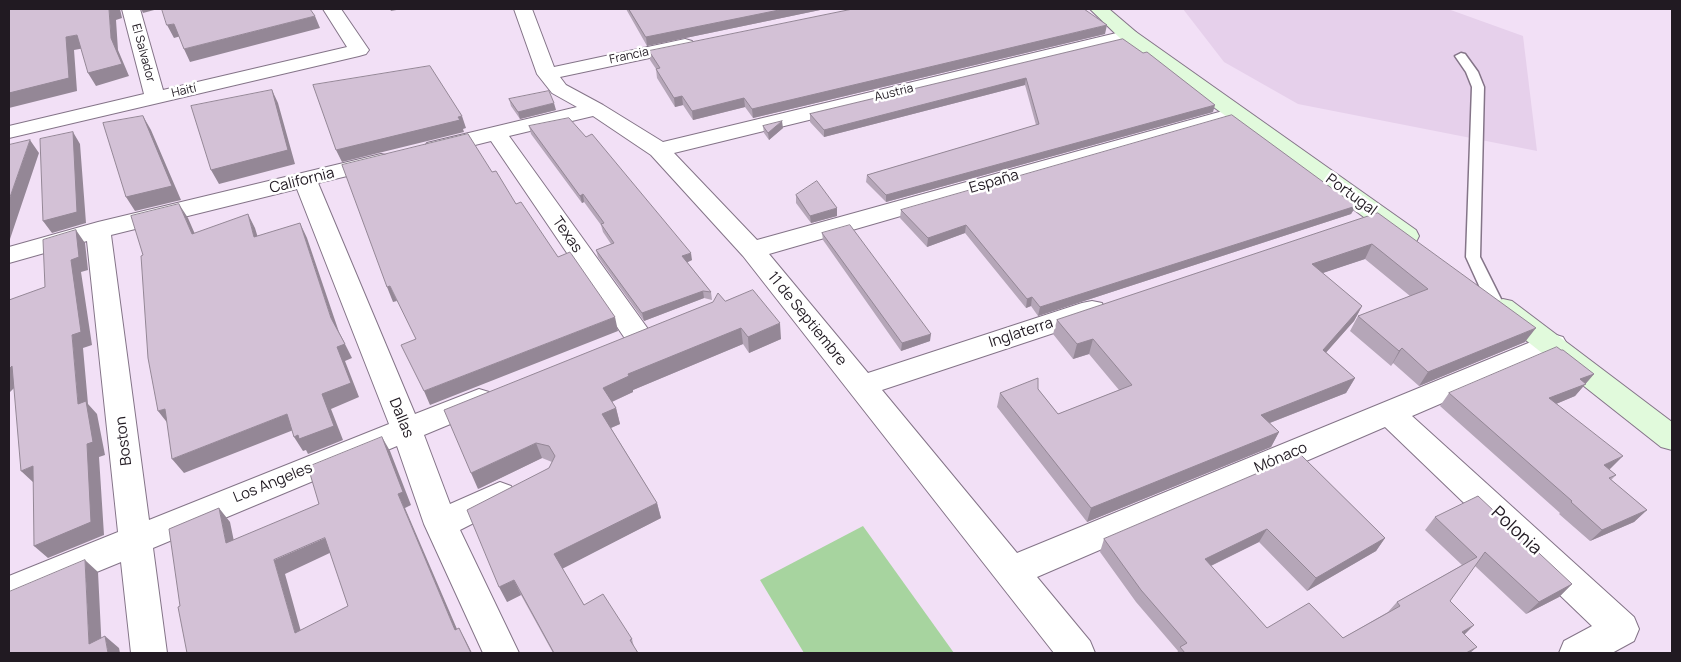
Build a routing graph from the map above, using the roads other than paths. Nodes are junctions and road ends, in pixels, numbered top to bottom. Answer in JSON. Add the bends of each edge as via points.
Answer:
{"nodes":[{"id":1,"x":131,"y":9,"type":"edge"},
{"id":2,"x":332,"y":9,"type":"edge"},
{"id":3,"x":523,"y":9,"type":"edge"},
{"id":4,"x":1099,"y":9,"type":"edge"},
{"id":5,"x":1129,"y":36,"type":"junction"},
{"id":6,"x":702,"y":41,"type":"edge"},
{"id":7,"x":1461,"y":56,"type":"dead end"},
{"id":8,"x":547,"y":74,"type":"junction"},
{"id":9,"x":155,"y":98,"type":"junction"},
{"id":10,"x":596,"y":109,"type":"junction"},
{"id":11,"x":1237,"y":113,"type":"junction"},
{"id":12,"x":9,"y":132,"type":"edge"},
{"id":13,"x":496,"y":133,"type":"junction"},
{"id":14,"x":659,"y":150,"type":"junction"},
{"id":15,"x":305,"y":180,"type":"junction"},
{"id":16,"x":1379,"y":215,"type":"junction"},
{"id":17,"x":1350,"y":224,"type":"edge"},
{"id":18,"x":98,"y":230,"type":"junction"},
{"id":19,"x":752,"y":250,"type":"junction"},
{"id":20,"x":1427,"y":251,"type":"edge"},
{"id":21,"x":9,"y":255,"type":"edge"},
{"id":22,"x":1458,"y":274,"type":"edge"},
{"id":23,"x":1494,"y":301,"type":"junction"},
{"id":24,"x":1116,"y":302,"type":"edge"},
{"id":25,"x":1553,"y":344,"type":"junction"},
{"id":26,"x":610,"y":347,"type":"edge"},
{"id":27,"x":862,"y":386,"type":"junction"},
{"id":28,"x":508,"y":388,"type":"edge"},
{"id":29,"x":1389,"y":413,"type":"junction"},
{"id":30,"x":406,"y":429,"type":"junction"},
{"id":31,"x":1672,"y":438,"type":"edge"},
{"id":32,"x":526,"y":482,"type":"edge"},
{"id":33,"x":441,"y":524,"type":"junction"},
{"id":34,"x":135,"y":538,"type":"junction"},
{"id":35,"x":1010,"y":572,"type":"junction"},
{"id":36,"x":9,"y":592,"type":"edge"},
{"id":37,"x":149,"y":653,"type":"edge"},
{"id":38,"x":502,"y":653,"type":"edge"},
{"id":39,"x":1077,"y":653,"type":"edge"},
{"id":40,"x":1577,"y":653,"type":"edge"}],
"edges":[{"from":1,"to":9,"type":"street","name":"El Salvador"},
{"from":2,"to":9,"type":"street","name":"Haití","via":[[358,50]]},
{"from":3,"to":8,"type":"street","name":"11 de Septiembre"},
{"from":4,"to":5,"type":"main road","name":"Portugal"},
{"from":5,"to":11,"type":"main road","name":"Portugal"},
{"from":5,"to":14,"type":"street","name":"Austria"},
{"from":6,"to":8,"type":"street","name":"Francia"},
{"from":7,"to":23,"type":"lane","via":[[1478,87],[1473,256]]},
{"from":8,"to":10,"type":"street","name":"11 de Septiembre","via":[[559,89]]},
{"from":9,"to":12,"type":"street","name":"Haití"},
{"from":10,"to":13,"type":"street","name":"California"},
{"from":10,"to":14,"type":"street","name":"11 de Septiembre"},
{"from":11,"to":16,"type":"main road","name":"Portugal"},
{"from":11,"to":19,"type":"street","name":"España"},
{"from":13,"to":15,"type":"street","name":"California"},
{"from":13,"to":26,"type":"street","name":"Texas","via":[[650,331]]},
{"from":14,"to":19,"type":"street","name":"11 de Septiembre"},
{"from":15,"to":18,"type":"street","name":"California"},
{"from":15,"to":30,"type":"street","name":"Dallas"},
{"from":16,"to":17,"type":"street"},
{"from":16,"to":20,"type":"main road","name":"Portugal"},
{"from":18,"to":21,"type":"street","name":"California"},
{"from":18,"to":34,"type":"street","name":"Boston"},
{"from":19,"to":27,"type":"street","name":"11 de Septiembre"},
{"from":22,"to":23,"type":"main road"},
{"from":23,"to":25,"type":"main road"},
{"from":24,"to":27,"type":"street","name":"Inglaterra"},
{"from":25,"to":29,"type":"street","name":"Mónaco"},
{"from":25,"to":31,"type":"main road"},
{"from":27,"to":35,"type":"street","name":"11 de Septiembre"},
{"from":28,"to":30,"type":"street","name":"Los Angeles"},
{"from":29,"to":35,"type":"street","name":"Mónaco"},
{"from":29,"to":40,"type":"street","name":"Polonia","via":[[1621,629]]},
{"from":30,"to":33,"type":"street","name":"Dallas"},
{"from":30,"to":34,"type":"street","name":"Los Angeles"},
{"from":32,"to":33,"type":"street"},
{"from":33,"to":38,"type":"street","name":"Dallas"},
{"from":34,"to":36,"type":"street","name":"Los Angeles"},
{"from":34,"to":37,"type":"street","name":"Boston"},
{"from":35,"to":39,"type":"street","name":"11 de Septiembre"}]}
